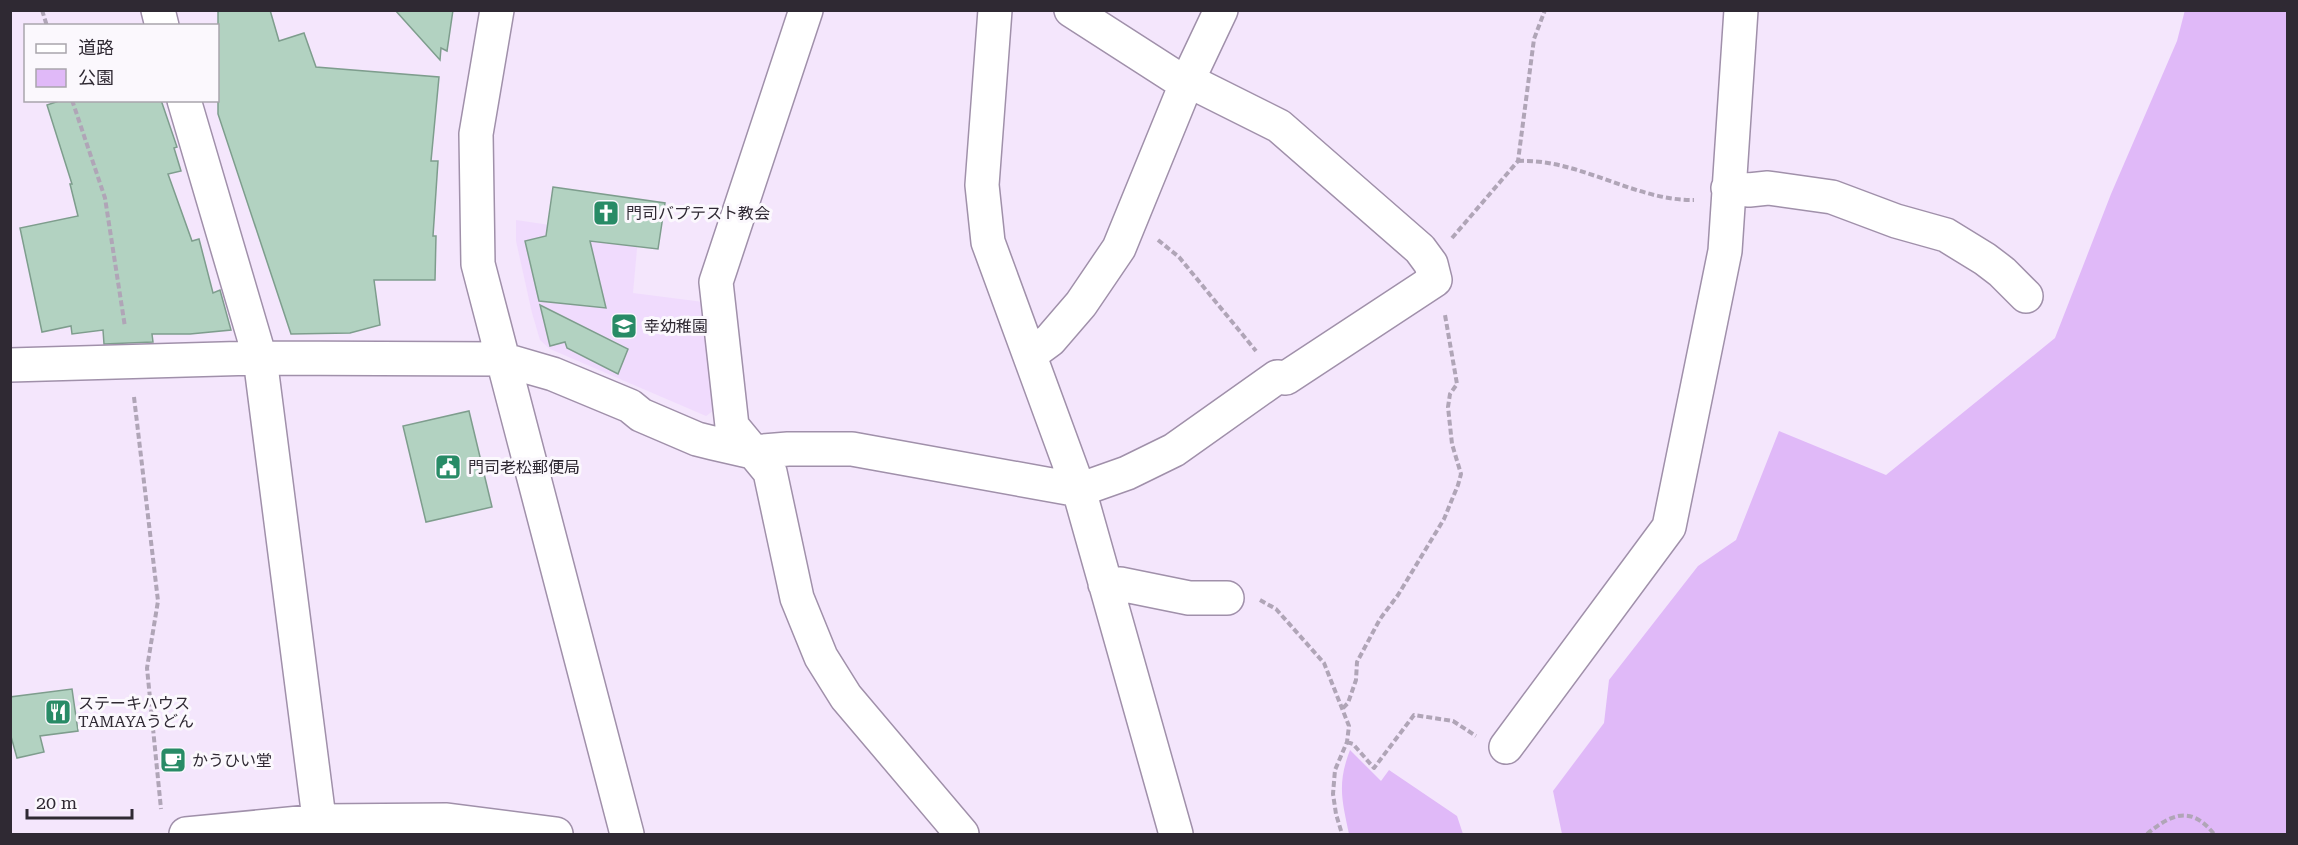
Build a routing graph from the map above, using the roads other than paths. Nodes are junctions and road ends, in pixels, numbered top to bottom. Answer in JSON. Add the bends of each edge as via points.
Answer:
{"nodes":[{"id":1,"x":497,"y":10,"type":"edge"},
{"id":2,"x":806,"y":10,"type":"edge"},
{"id":3,"x":995,"y":10,"type":"edge"},
{"id":4,"x":1071,"y":10,"type":"edge"},
{"id":5,"x":1221,"y":10,"type":"edge"},
{"id":6,"x":1741,"y":10,"type":"edge"},
{"id":7,"x":1186,"y":84,"type":"junction"},
{"id":8,"x":185,"y":102,"type":"edge"},
{"id":9,"x":1728,"y":194,"type":"junction"},
{"id":10,"x":2026,"y":296,"type":"dead end"},
{"id":11,"x":1031,"y":354,"type":"junction"},
{"id":12,"x":260,"y":357,"type":"junction"},
{"id":13,"x":501,"y":359,"type":"junction"},
{"id":14,"x":10,"y":365,"type":"edge"},
{"id":15,"x":752,"y":452,"type":"junction"},
{"id":16,"x":1079,"y":490,"type":"junction"},
{"id":17,"x":1105,"y":584,"type":"junction"},
{"id":18,"x":1227,"y":598,"type":"road end"},
{"id":19,"x":1506,"y":747,"type":"road end"},
{"id":20,"x":174,"y":825,"type":"edge"},
{"id":21,"x":320,"y":828,"type":"edge"},
{"id":22,"x":1166,"y":832,"type":"edge"},
{"id":23,"x":556,"y":834,"type":"edge"},
{"id":24,"x":627,"y":834,"type":"edge"},
{"id":25,"x":962,"y":834,"type":"edge"}],
"edges":[{"from":1,"to":13,"type":"street","via":[[476,134],[478,264]]},
{"from":2,"to":15,"type":"street","via":[[716,282],[732,426]]},
{"from":3,"to":11,"type":"street","via":[[982,184],[988,242]]},
{"from":4,"to":7,"type":"street"},
{"from":5,"to":7,"type":"street"},
{"from":6,"to":9,"type":"street"},
{"from":7,"to":11,"type":"street","via":[[1119,248],[1081,304],[1050,340]]},
{"from":7,"to":16,"type":"street","via":[[1199,86],[1279,126],[1420,249],[1433,272],[1286,378],[1277,377],[1174,450]]},
{"from":8,"to":12,"type":"street"},
{"from":9,"to":10,"type":"street","via":[[1768,188],[1832,197],[1896,222],[1946,235],[1985,259]]},
{"from":9,"to":19,"type":"street","via":[[1725,251],[1669,527]]},
{"from":11,"to":16,"type":"street"},
{"from":12,"to":13,"type":"street"},
{"from":12,"to":14,"type":"street"},
{"from":12,"to":21,"type":"street"},
{"from":13,"to":15,"type":"street","via":[[553,374],[697,439]]},
{"from":13,"to":24,"type":"street"},
{"from":15,"to":16,"type":"street","via":[[852,449]]},
{"from":15,"to":25,"type":"street","via":[[770,472],[797,598],[821,657],[846,697]]},
{"from":16,"to":17,"type":"street"},
{"from":17,"to":18,"type":"street","via":[[1190,598]]},
{"from":17,"to":22,"type":"street"},
{"from":20,"to":21,"type":"street"},
{"from":21,"to":23,"type":"street","via":[[447,820]]}]}
